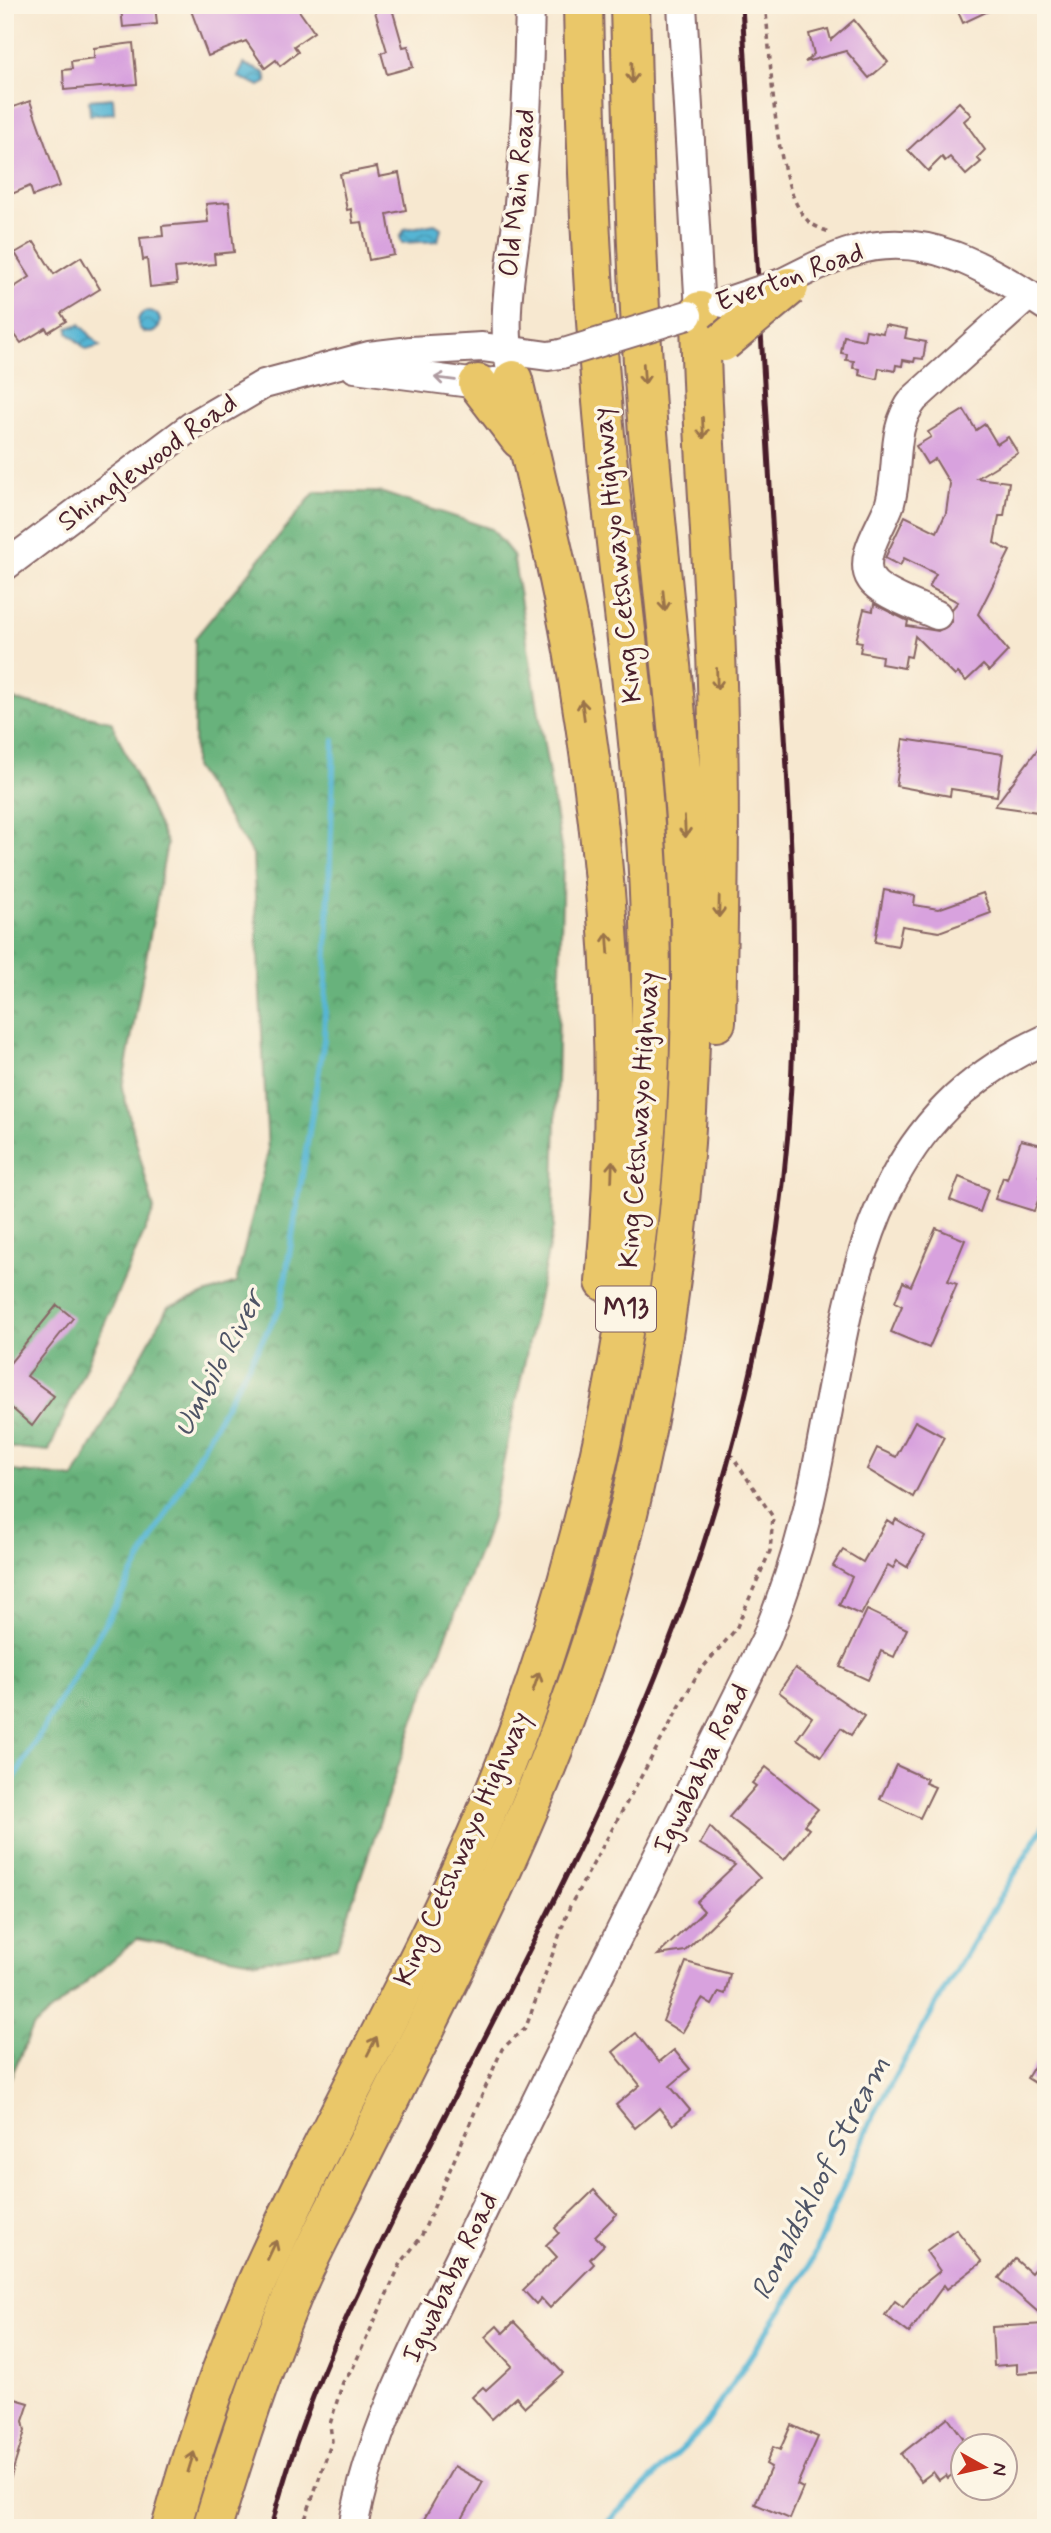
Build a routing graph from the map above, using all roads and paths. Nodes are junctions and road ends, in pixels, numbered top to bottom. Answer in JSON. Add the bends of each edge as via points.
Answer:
{"nodes":[{"id":1,"x":530,"y":5,"type":"edge"},
{"id":2,"x":583,"y":5,"type":"edge"},
{"id":3,"x":630,"y":5,"type":"edge"},
{"id":4,"x":765,"y":5,"type":"edge"},
{"id":5,"x":682,"y":19,"type":"edge"},
{"id":6,"x":850,"y":252,"type":"junction"},
{"id":7,"x":793,"y":280,"type":"junction"},
{"id":8,"x":1037,"y":300,"type":"edge"},
{"id":9,"x":694,"y":313,"type":"junction"},
{"id":10,"x":338,"y":365,"type":"junction"},
{"id":11,"x":499,"y":371,"type":"junction"},
{"id":12,"x":700,"y":377,"type":"junction"},
{"id":13,"x":5,"y":566,"type":"edge"},
{"id":14,"x":937,"y":615,"type":"dead end"},
{"id":15,"x":1046,"y":1039,"type":"edge"},
{"id":16,"x":730,"y":1453,"type":"dead end"},
{"id":17,"x":632,"y":1498,"type":"junction"},
{"id":18,"x":581,"y":1531,"type":"junction"},
{"id":19,"x":171,"y":2528,"type":"edge"},
{"id":20,"x":212,"y":2528,"type":"edge"},
{"id":21,"x":302,"y":2528,"type":"edge"},
{"id":22,"x":353,"y":2528,"type":"edge"}],
"edges":[{"from":1,"to":11,"type":"street","name":"Old Main Road","via":[[526,130]]},
{"from":2,"to":18,"type":"highway","name":"King Cetshwayo Highway","number":"M13","via":[[590,254],[644,814],[651,1004],[633,1255],[613,1388]]},
{"from":3,"to":17,"type":"highway","name":"King Cetshwayo Highway","number":"M13","one_way":true,"via":[[636,267],[683,792],[691,973],[688,1089],[674,1257]]},
{"from":4,"to":6,"type":"path","via":[[772,102],[794,202],[809,222],[833,234]]},
{"from":5,"to":9,"type":"street"},
{"from":6,"to":7,"type":"street","name":"Everton Road"},
{"from":6,"to":8,"type":"street","name":"Everton Road","via":[[897,244],[948,253],[988,269]]},
{"from":7,"to":9,"type":"street","name":"Everton Road","bridge":true},
{"from":7,"to":12,"type":"highway","bridge":true,"via":[[723,342]]},
{"from":8,"to":14,"type":"street","via":[[984,334],[904,413],[892,494],[868,562],[869,575],[876,585]]},
{"from":9,"to":11,"type":"street","bridge":true},
{"from":9,"to":12,"type":"highway"},
{"from":11,"to":10,"type":"street","name":"Shinglewood Road","one_way":true},
{"from":10,"to":11,"type":"street","name":"Shinglewood Road","via":[[411,351]]},
{"from":10,"to":13,"type":"street","name":"Shinglewood Road","via":[[275,380],[216,409]]},
{"from":18,"to":11,"type":"highway","one_way":true,"via":[[580,1483],[601,1331],[611,1205],[611,1001],[602,853],[579,681],[529,452]]},
{"from":12,"to":17,"type":"highway","one_way":true,"via":[[721,792],[716,1036],[695,1245],[678,1355]]},
{"from":15,"to":22,"type":"street","name":"Igwababa Road","via":[[969,1084],[922,1134],[887,1189],[865,1240],[814,1485],[791,1576],[776,1614],[404,2375],[372,2453]]},
{"from":16,"to":21,"type":"path","via":[[773,1517],[770,1551],[736,1629],[698,1673],[570,1906],[526,2027],[502,2049],[421,2237],[401,2263],[343,2382],[330,2424],[332,2441]]},
{"from":17,"to":20,"type":"highway","name":"King Cetshwayo Highway","number":"M13","via":[[585,1663],[543,1774],[488,1900],[295,2289],[243,2424]]},
{"from":19,"to":18,"type":"highway","name":"King Cetshwayo Highway","number":"M13","one_way":true,"via":[[205,2415],[252,2295],[486,1813],[532,1695]]}]}
